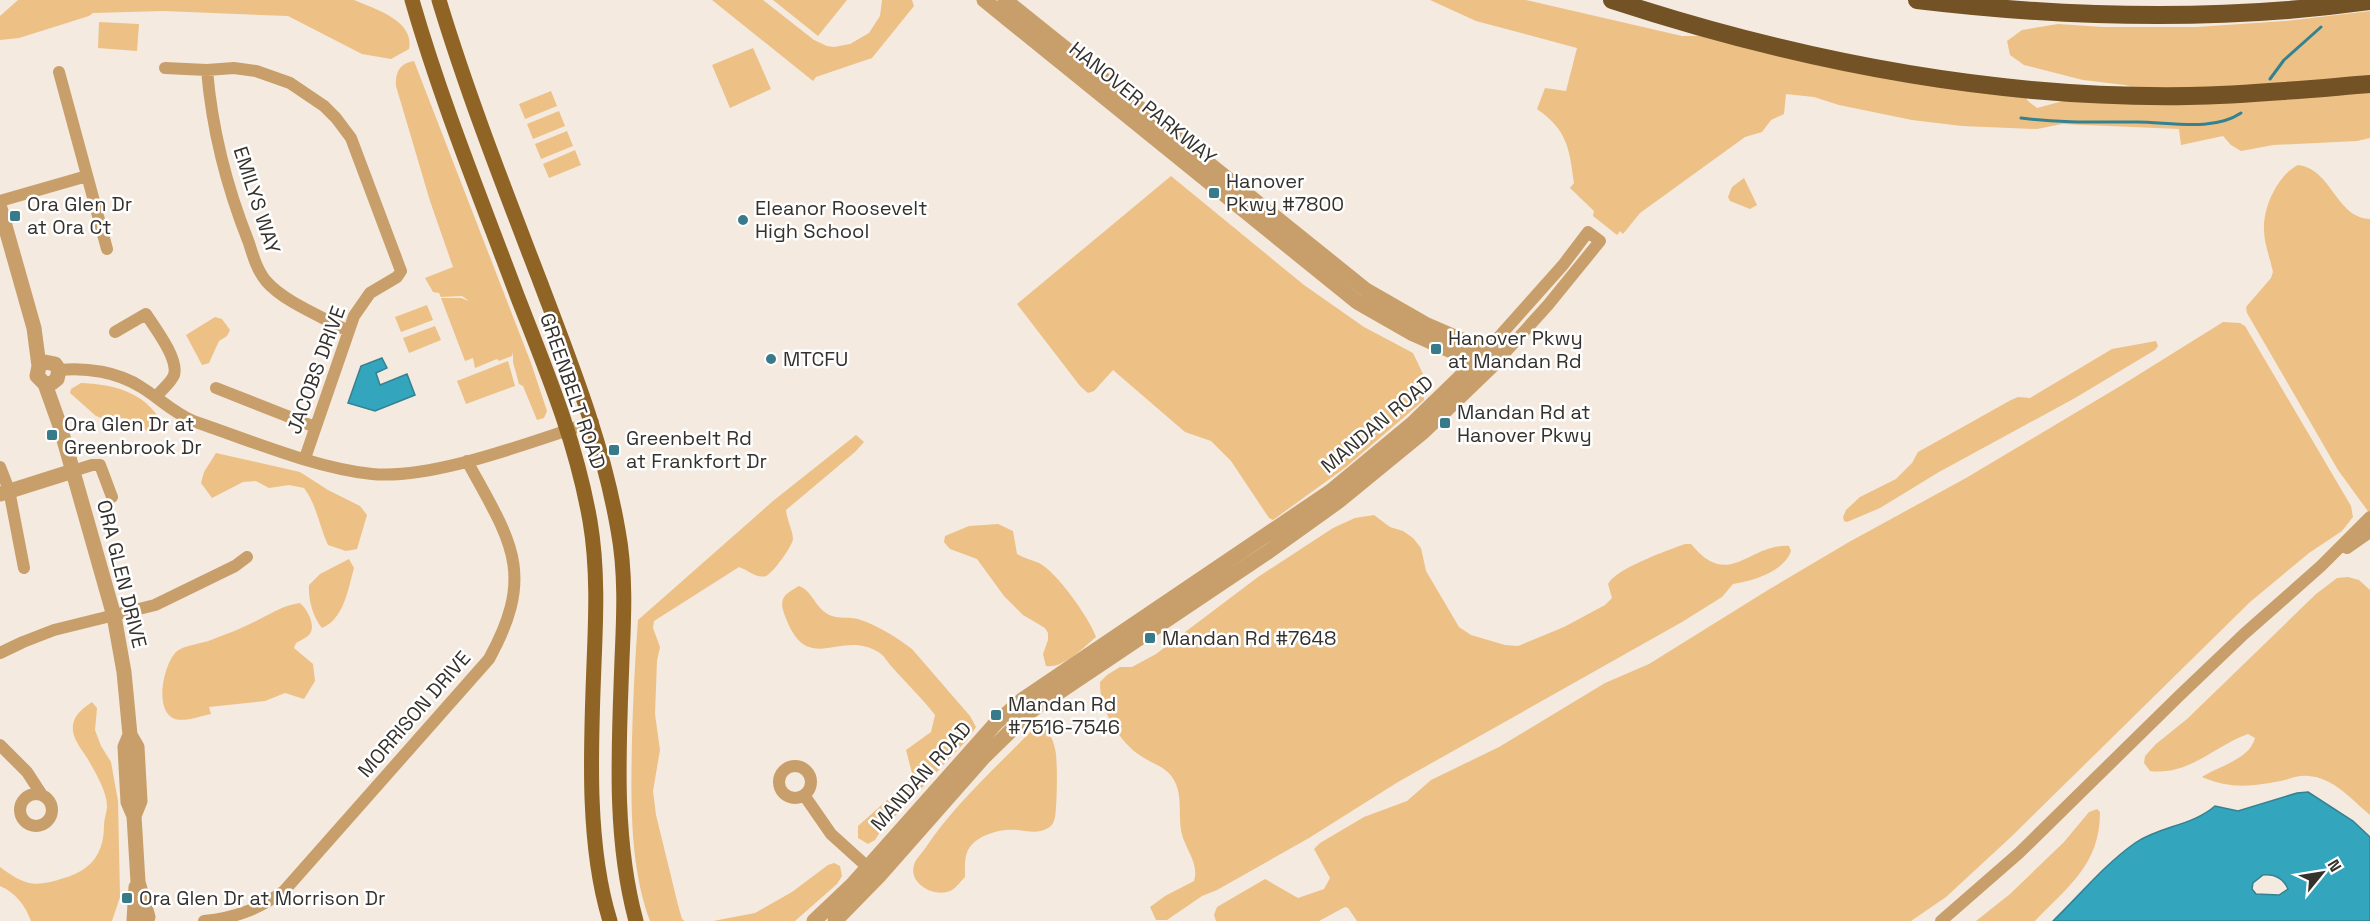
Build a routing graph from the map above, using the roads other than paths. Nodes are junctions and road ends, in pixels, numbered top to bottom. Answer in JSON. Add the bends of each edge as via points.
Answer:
{"nodes":[{"id":1,"x":412,"y":0,"type":"edge"},
{"id":2,"x":439,"y":0,"type":"edge"},
{"id":3,"x":984,"y":0,"type":"edge"},
{"id":4,"x":1005,"y":0,"type":"edge"},
{"id":5,"x":1612,"y":0,"type":"edge"},
{"id":6,"x":1917,"y":0,"type":"edge"},
{"id":7,"x":2370,"y":1,"type":"edge"},
{"id":8,"x":165,"y":68,"type":"dead end"},
{"id":9,"x":207,"y":70,"type":"junction"},
{"id":10,"x":59,"y":72,"type":"dead end"},
{"id":11,"x":2370,"y":84,"type":"edge"},
{"id":12,"x":87,"y":176,"type":"junction"},
{"id":13,"x":0,"y":201,"type":"edge"},
{"id":14,"x":0,"y":208,"type":"edge"},
{"id":15,"x":107,"y":249,"type":"dead end"},
{"id":16,"x":348,"y":331,"type":"junction"},
{"id":17,"x":115,"y":332,"type":"dead end"},
{"id":18,"x":1494,"y":354,"type":"junction"},
{"id":19,"x":1483,"y":365,"type":"junction"},
{"id":20,"x":49,"y":372,"type":"junction"},
{"id":21,"x":216,"y":388,"type":"dead end"},
{"id":22,"x":156,"y":397,"type":"junction"},
{"id":23,"x":593,"y":422,"type":"junction"},
{"id":24,"x":315,"y":427,"type":"junction"},
{"id":25,"x":568,"y":429,"type":"junction"},
{"id":26,"x":305,"y":458,"type":"junction"},
{"id":27,"x":467,"y":460,"type":"junction"},
{"id":28,"x":0,"y":467,"type":"edge"},
{"id":29,"x":73,"y":471,"type":"junction"},
{"id":30,"x":4,"y":492,"type":"edge"},
{"id":31,"x":112,"y":497,"type":"dead end"},
{"id":32,"x":2370,"y":517,"type":"edge"},
{"id":33,"x":2370,"y":532,"type":"edge"},
{"id":34,"x":247,"y":557,"type":"dead end"},
{"id":35,"x":2321,"y":566,"type":"junction"},
{"id":36,"x":24,"y":568,"type":"dead end"},
{"id":37,"x":114,"y":616,"type":"junction"},
{"id":38,"x":0,"y":653,"type":"edge"},
{"id":39,"x":0,"y":745,"type":"edge"},
{"id":40,"x":42,"y":795,"type":"dead end"},
{"id":41,"x":804,"y":795,"type":"dead end"},
{"id":42,"x":873,"y":872,"type":"junction"},
{"id":43,"x":142,"y":920,"type":"edge"},
{"id":44,"x":204,"y":921,"type":"edge"},
{"id":45,"x":610,"y":921,"type":"edge"},
{"id":46,"x":636,"y":921,"type":"edge"},
{"id":47,"x":814,"y":921,"type":"edge"},
{"id":48,"x":835,"y":921,"type":"edge"},
{"id":49,"x":1941,"y":921,"type":"edge"}],
"edges":[{"from":1,"to":25,"type":"main road","name":"GREENBELT ROAD","via":[[477,190]]},
{"from":2,"to":23,"type":"main road","name":"GREENBELT ROAD","via":[[484,135]]},
{"from":3,"to":19,"type":"street","name":"HANOVER PARKWAY","via":[[1357,302],[1413,334]]},
{"from":4,"to":18,"type":"street","name":"HANOVER PARKWAY","via":[[1366,290],[1406,315]]},
{"from":5,"to":11,"type":"highway","via":[[1720,33],[1875,69],[2019,89],[2186,96],[2270,94]]},
{"from":6,"to":7,"type":"highway","via":[[2028,11],[2184,15]]},
{"from":8,"to":9,"type":"street","name":"JACOBS DRIVE"},
{"from":9,"to":16,"type":"street","name":"EMILYS WAY","via":[[226,176],[259,271],[284,295]]},
{"from":9,"to":16,"type":"street","name":"JACOBS DRIVE","via":[[256,71],[290,83],[324,106],[351,138],[401,271],[364,299]]},
{"from":10,"to":12,"type":"street"},
{"from":12,"to":13,"type":"street"},
{"from":12,"to":15,"type":"street"},
{"from":14,"to":20,"type":"street","name":"ORA GLEN DRIVE"},
{"from":16,"to":24,"type":"street","name":"JACOBS DRIVE"},
{"from":17,"to":22,"type":"street","via":[[146,314],[175,366],[174,374]]},
{"from":18,"to":18,"type":"street","name":"MANDAN ROAD","via":[[1561,290],[1600,241],[1588,232]]},
{"from":18,"to":19,"type":"street","name":"MANDAN ROAD"},
{"from":19,"to":42,"type":"street","name":"MANDAN ROAD","via":[[1331,491],[1022,700],[996,723]]},
{"from":20,"to":22,"type":"street","via":[[72,368],[116,375]]},
{"from":20,"to":29,"type":"street","name":"ORA GLEN DRIVE"},
{"from":21,"to":24,"type":"street"},
{"from":22,"to":26,"type":"street","via":[[193,421]]},
{"from":23,"to":25,"type":"street"},
{"from":23,"to":46,"type":"main road","name":"GREENBELT ROAD","via":[[613,502],[623,573],[621,846]]},
{"from":24,"to":26,"type":"street","name":"JACOBS DRIVE"},
{"from":25,"to":27,"type":"street"},
{"from":25,"to":45,"type":"main road","name":"GREENBELT ROAD","via":[[583,485],[596,570],[593,786],[597,862]]},
{"from":26,"to":27,"type":"street","via":[[351,471],[390,474]]},
{"from":27,"to":44,"type":"street","name":"MORRISON DRIVE","via":[[510,547],[515,571],[507,625],[489,659],[284,891],[242,915]]},
{"from":28,"to":30,"type":"street"},
{"from":29,"to":30,"type":"street"},
{"from":29,"to":31,"type":"street","via":[[100,465]]},
{"from":29,"to":37,"type":"street","name":"ORA GLEN DRIVE"},
{"from":30,"to":36,"type":"street"},
{"from":32,"to":35,"type":"street"},
{"from":33,"to":35,"type":"street"},
{"from":34,"to":37,"type":"street","via":[[155,605]]},
{"from":35,"to":49,"type":"street","via":[[2236,641],[2019,854]]},
{"from":37,"to":38,"type":"street","via":[[39,635]]},
{"from":37,"to":43,"type":"street","name":"ORA GLEN DRIVE","via":[[130,735],[137,747],[140,801],[134,816],[138,882],[134,889]]},
{"from":39,"to":40,"type":"street","via":[[27,772]]},
{"from":41,"to":42,"type":"street","via":[[831,834]]},
{"from":42,"to":47,"type":"street","name":"MANDAN ROAD"},
{"from":42,"to":48,"type":"street","name":"MANDAN ROAD"}]}
